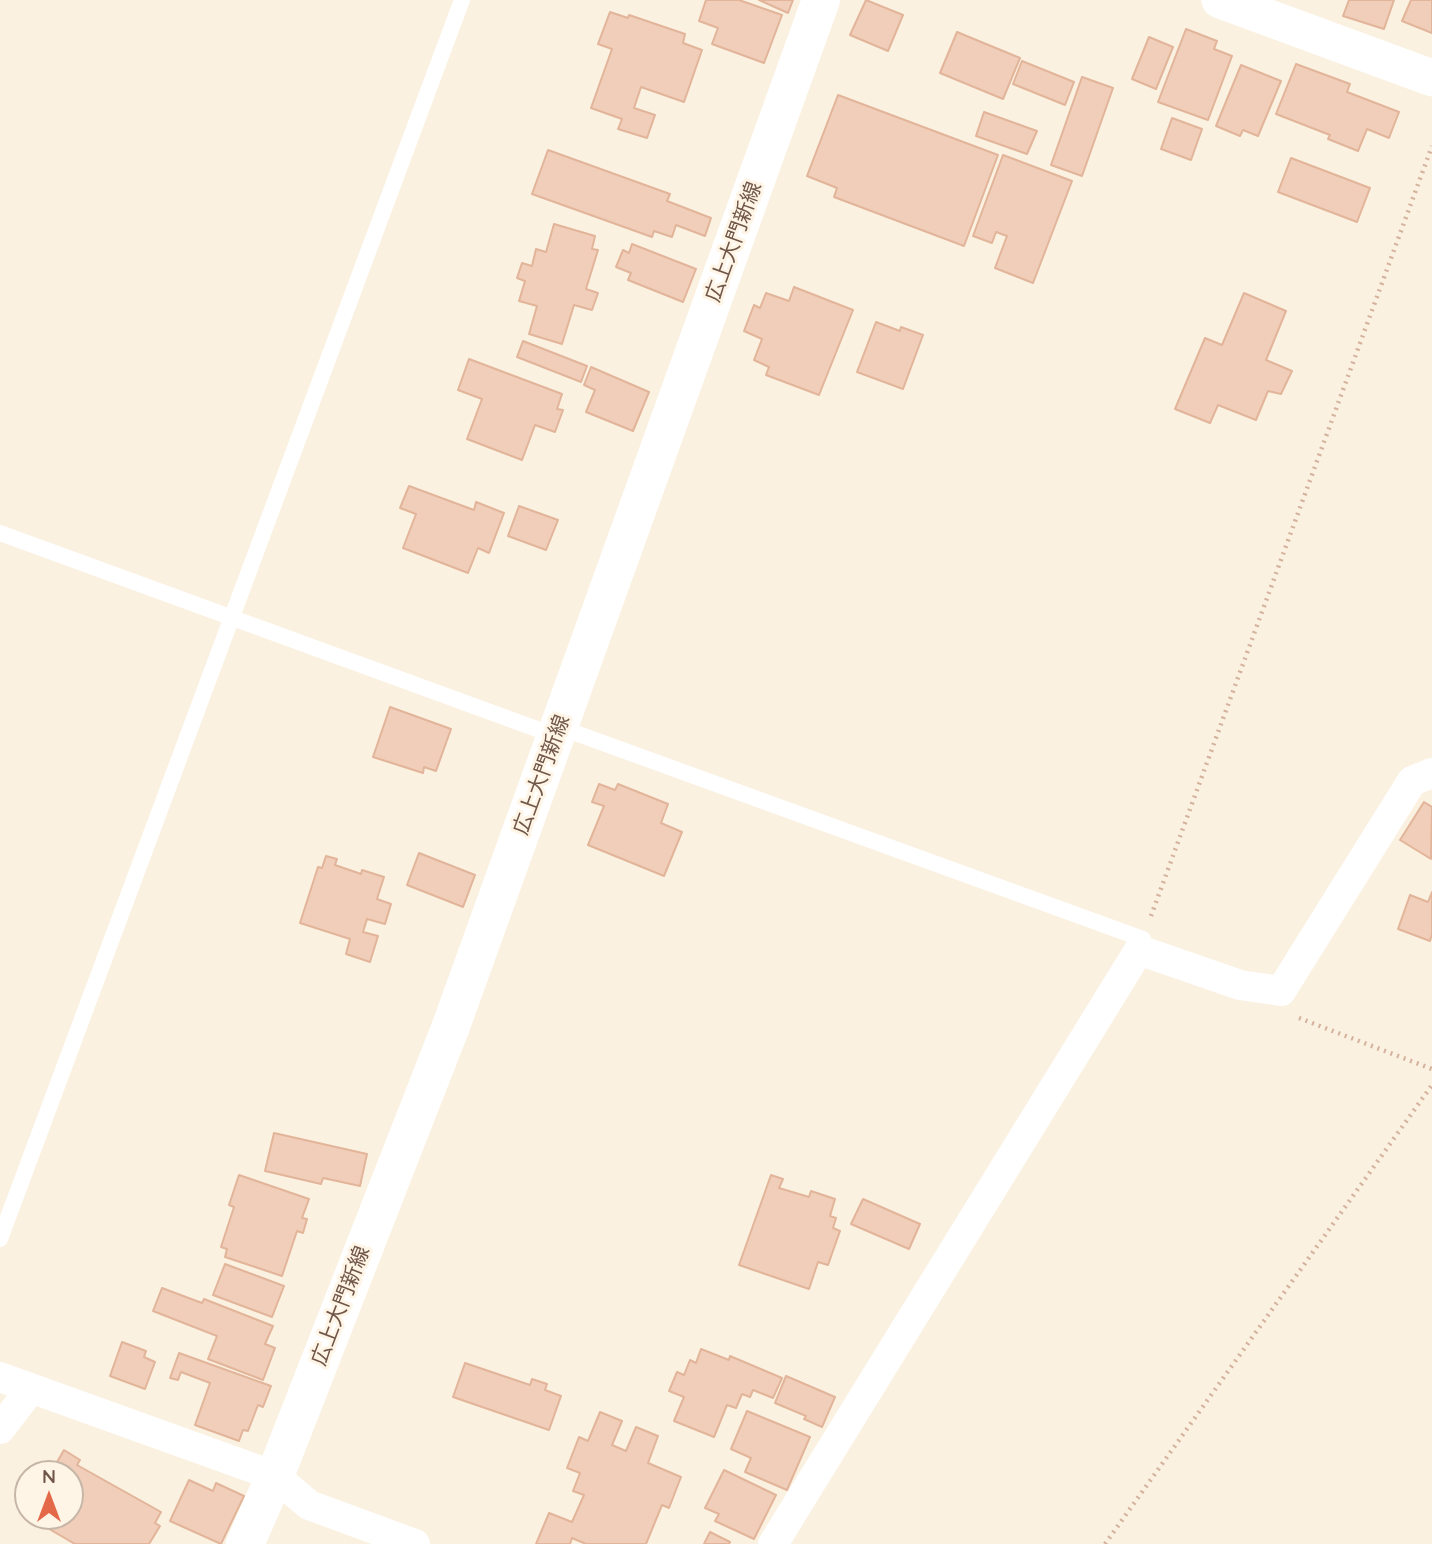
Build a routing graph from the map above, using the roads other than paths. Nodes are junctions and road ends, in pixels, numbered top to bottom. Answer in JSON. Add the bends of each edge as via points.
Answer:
{"nodes":[{"id":1,"x":462,"y":0,"type":"edge"},
{"id":2,"x":821,"y":0,"type":"edge"},
{"id":3,"x":1220,"y":0,"type":"edge"},
{"id":4,"x":1432,"y":78,"type":"edge"},
{"id":5,"x":0,"y":533,"type":"edge"},
{"id":6,"x":231,"y":619,"type":"junction"},
{"id":7,"x":557,"y":731,"type":"junction"},
{"id":8,"x":1432,"y":774,"type":"edge"},
{"id":9,"x":1143,"y":939,"type":"road end"},
{"id":10,"x":0,"y":1239,"type":"edge"},
{"id":11,"x":0,"y":1377,"type":"edge"},
{"id":12,"x":30,"y":1390,"type":"junction"},
{"id":13,"x":0,"y":1429,"type":"edge"},
{"id":14,"x":275,"y":1476,"type":"junction"},
{"id":15,"x":245,"y":1544,"type":"edge"},
{"id":16,"x":415,"y":1544,"type":"edge"},
{"id":17,"x":773,"y":1544,"type":"edge"}],
"edges":[{"from":1,"to":6,"type":"lane"},
{"from":2,"to":7,"type":"main road","name":"広上大門新線"},
{"from":3,"to":4,"type":"street"},
{"from":5,"to":6,"type":"lane"},
{"from":6,"to":7,"type":"lane"},
{"from":6,"to":10,"type":"lane"},
{"from":7,"to":9,"type":"lane"},
{"from":7,"to":14,"type":"main road","name":"広上大門新線","via":[[451,1026]]},
{"from":8,"to":17,"type":"street","via":[[1412,781],[1280,991],[1240,985],[1139,950]]},
{"from":11,"to":12,"type":"street"},
{"from":12,"to":13,"type":"street"},
{"from":12,"to":14,"type":"street"},
{"from":14,"to":15,"type":"main road","name":"広上大門新線"},
{"from":14,"to":16,"type":"street","via":[[309,1505]]}]}
